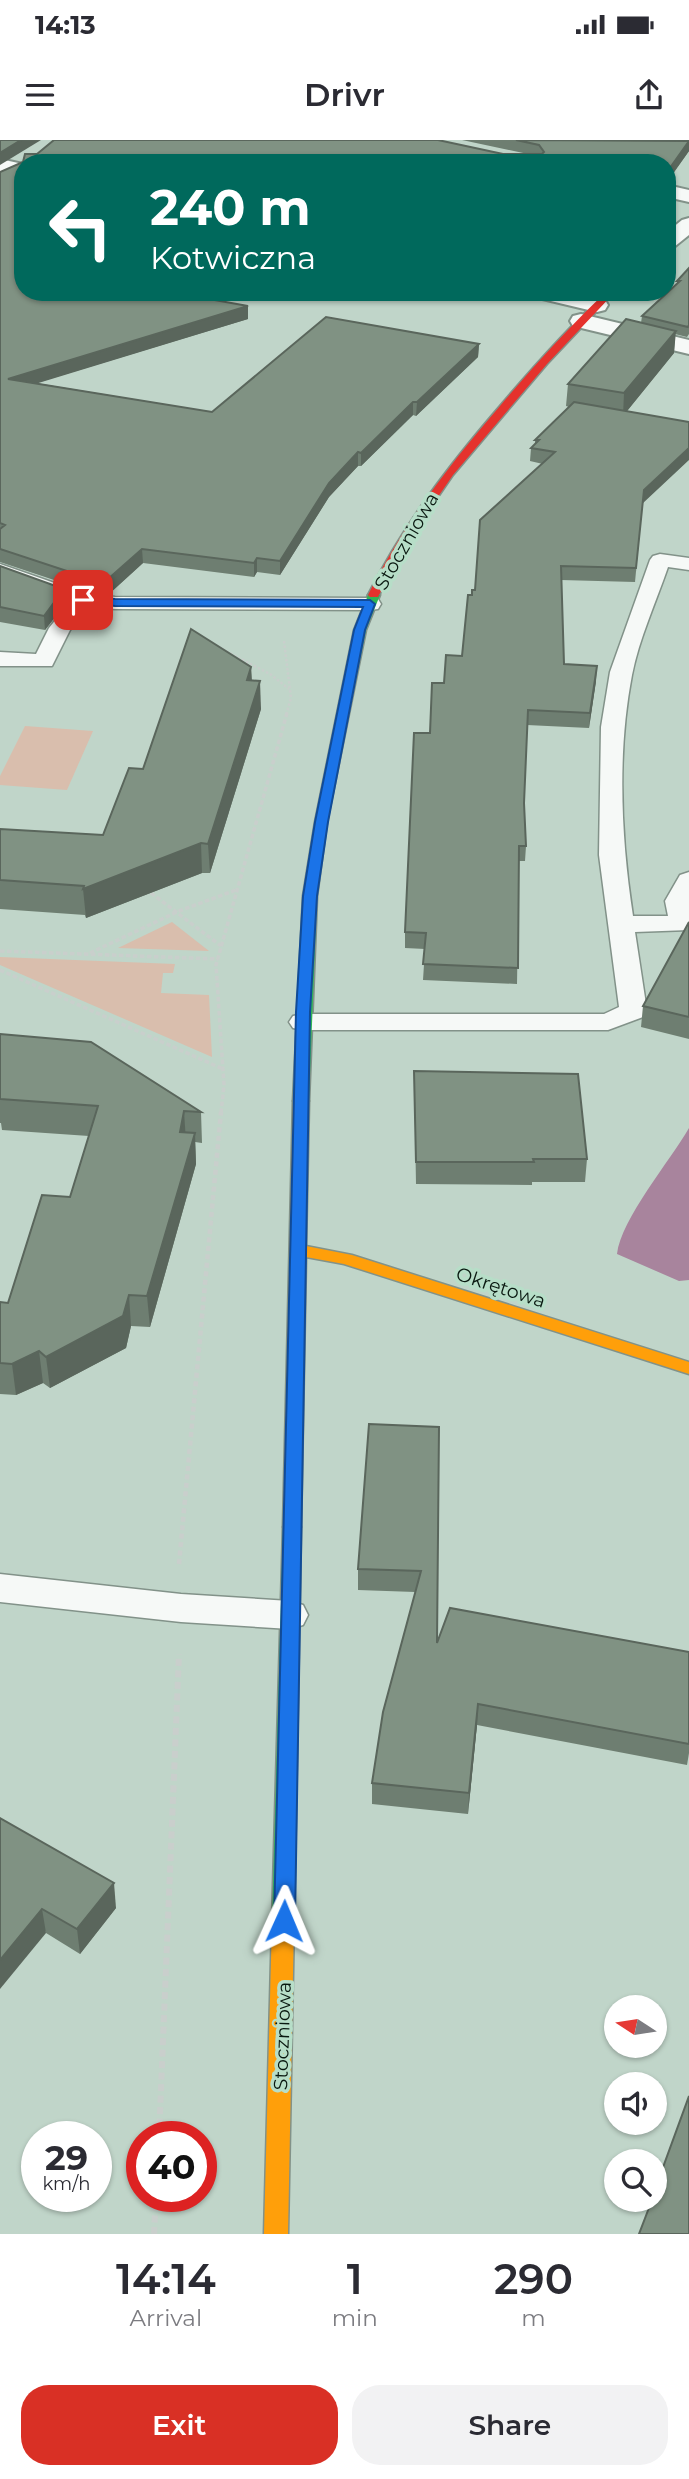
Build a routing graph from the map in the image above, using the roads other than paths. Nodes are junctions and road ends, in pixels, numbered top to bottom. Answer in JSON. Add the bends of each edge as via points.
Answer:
{"nodes":[{"id":1,"x":577,"y":301,"type":"edge"},
{"id":2,"x":597,"y":306,"type":"edge"},
{"id":3,"x":689,"y":347,"type":"edge"},
{"id":4,"x":689,"y":564,"type":"edge"},
{"id":5,"x":0,"y":570,"type":"edge"},
{"id":6,"x":83,"y":600,"type":"junction"},
{"id":7,"x":370,"y":604,"type":"junction"},
{"id":8,"x":0,"y":659,"type":"edge"},
{"id":9,"x":689,"y":880,"type":"edge"},
{"id":10,"x":619,"y":924,"type":"junction"},
{"id":11,"x":686,"y":924,"type":"edge"},
{"id":12,"x":303,"y":1022,"type":"junction"},
{"id":13,"x":299,"y":1250,"type":"junction"},
{"id":14,"x":689,"y":1368,"type":"edge"},
{"id":15,"x":0,"y":1588,"type":"edge"},
{"id":16,"x":290,"y":1615,"type":"junction"},
{"id":17,"x":276,"y":2234,"type":"edge"}],
"edges":[{"from":1,"to":2,"type":"street"},
{"from":2,"to":3,"type":"street"},
{"from":2,"to":7,"type":"street","name":"Stoczniowa","via":[[428,499]]},
{"from":4,"to":10,"type":"lane","via":[[660,560],[621,672],[613,727],[611,855]]},
{"from":5,"to":6,"type":"lane"},
{"from":6,"to":7,"type":"lane"},
{"from":6,"to":8,"type":"lane","via":[[60,628],[44,661]]},
{"from":7,"to":12,"type":"street","name":"Stoczniowa","via":[[360,630],[321,822],[310,896]]},
{"from":9,"to":11,"type":"lane","via":[[678,901]]},
{"from":10,"to":11,"type":"lane"},
{"from":10,"to":12,"type":"lane","via":[[633,1011],[608,1022]]},
{"from":12,"to":13,"type":"street","name":"Stoczniowa"},
{"from":13,"to":14,"type":"street","name":"Okrętowa","via":[[346,1259]]},
{"from":13,"to":16,"type":"street","name":"Stoczniowa"},
{"from":15,"to":16,"type":"lane"},
{"from":16,"to":17,"type":"street","name":"Stoczniowa"}]}
